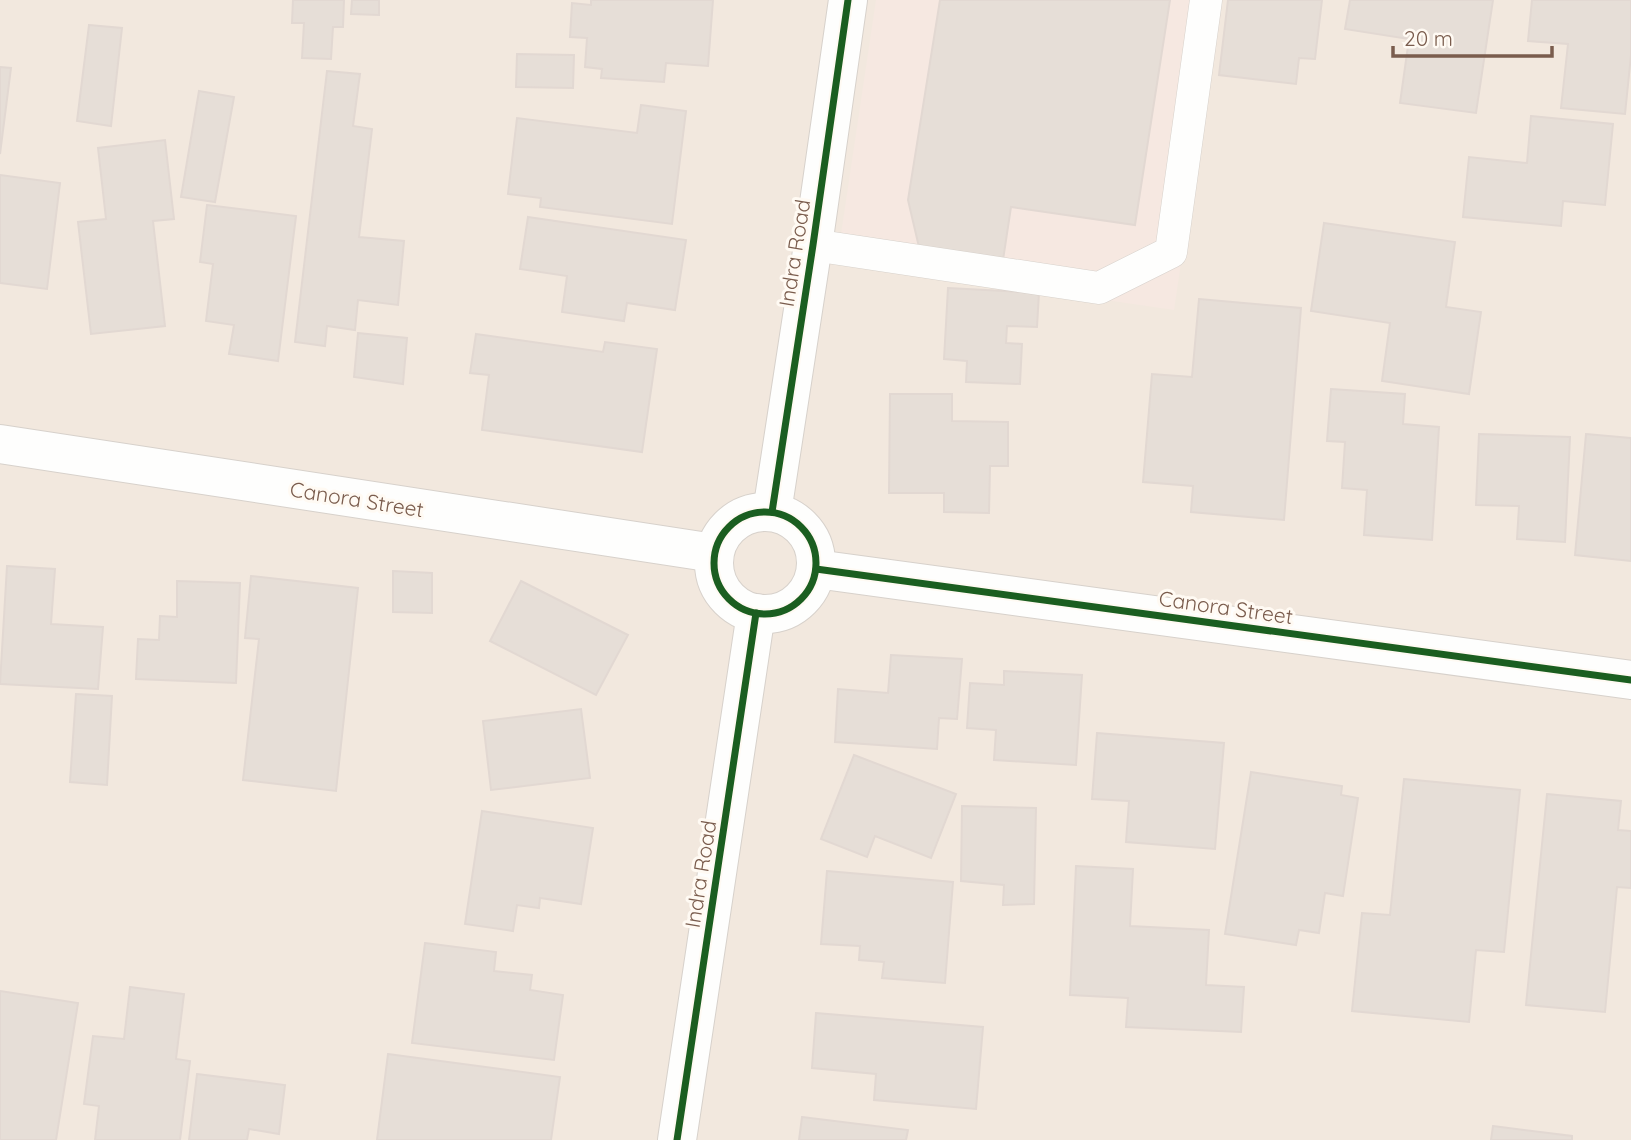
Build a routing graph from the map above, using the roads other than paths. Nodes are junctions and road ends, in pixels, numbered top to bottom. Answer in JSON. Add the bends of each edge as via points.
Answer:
{"nodes":[{"id":1,"x":848,"y":0,"type":"edge"},
{"id":2,"x":1206,"y":0,"type":"edge"},
{"id":3,"x":813,"y":245,"type":"junction"},
{"id":4,"x":0,"y":444,"type":"edge"},
{"id":5,"x":772,"y":512,"type":"junction"},
{"id":6,"x":714,"y":553,"type":"junction"},
{"id":7,"x":817,"y":569,"type":"junction"},
{"id":8,"x":756,"y":613,"type":"junction"},
{"id":9,"x":1631,"y":680,"type":"edge"},
{"id":10,"x":677,"y":1140,"type":"edge"}],
"edges":[{"from":1,"to":3,"type":"street","name":"Indra Road"},
{"from":2,"to":3,"type":"lane","via":[[1171,252],[1099,288]]},
{"from":3,"to":5,"type":"street","name":"Indra Road"},
{"from":4,"to":6,"type":"street","name":"Canora Street"},
{"from":5,"to":6,"type":"street","via":[[741,517],[720,539]]},
{"from":5,"to":7,"type":"street","via":[[787,516],[811,538]]},
{"from":6,"to":8,"type":"street","via":[[718,585],[741,608]]},
{"from":7,"to":8,"type":"street","via":[[802,598],[773,613]]},
{"from":7,"to":9,"type":"street","name":"Canora Street"},
{"from":8,"to":10,"type":"street","name":"Indra Road"}]}
